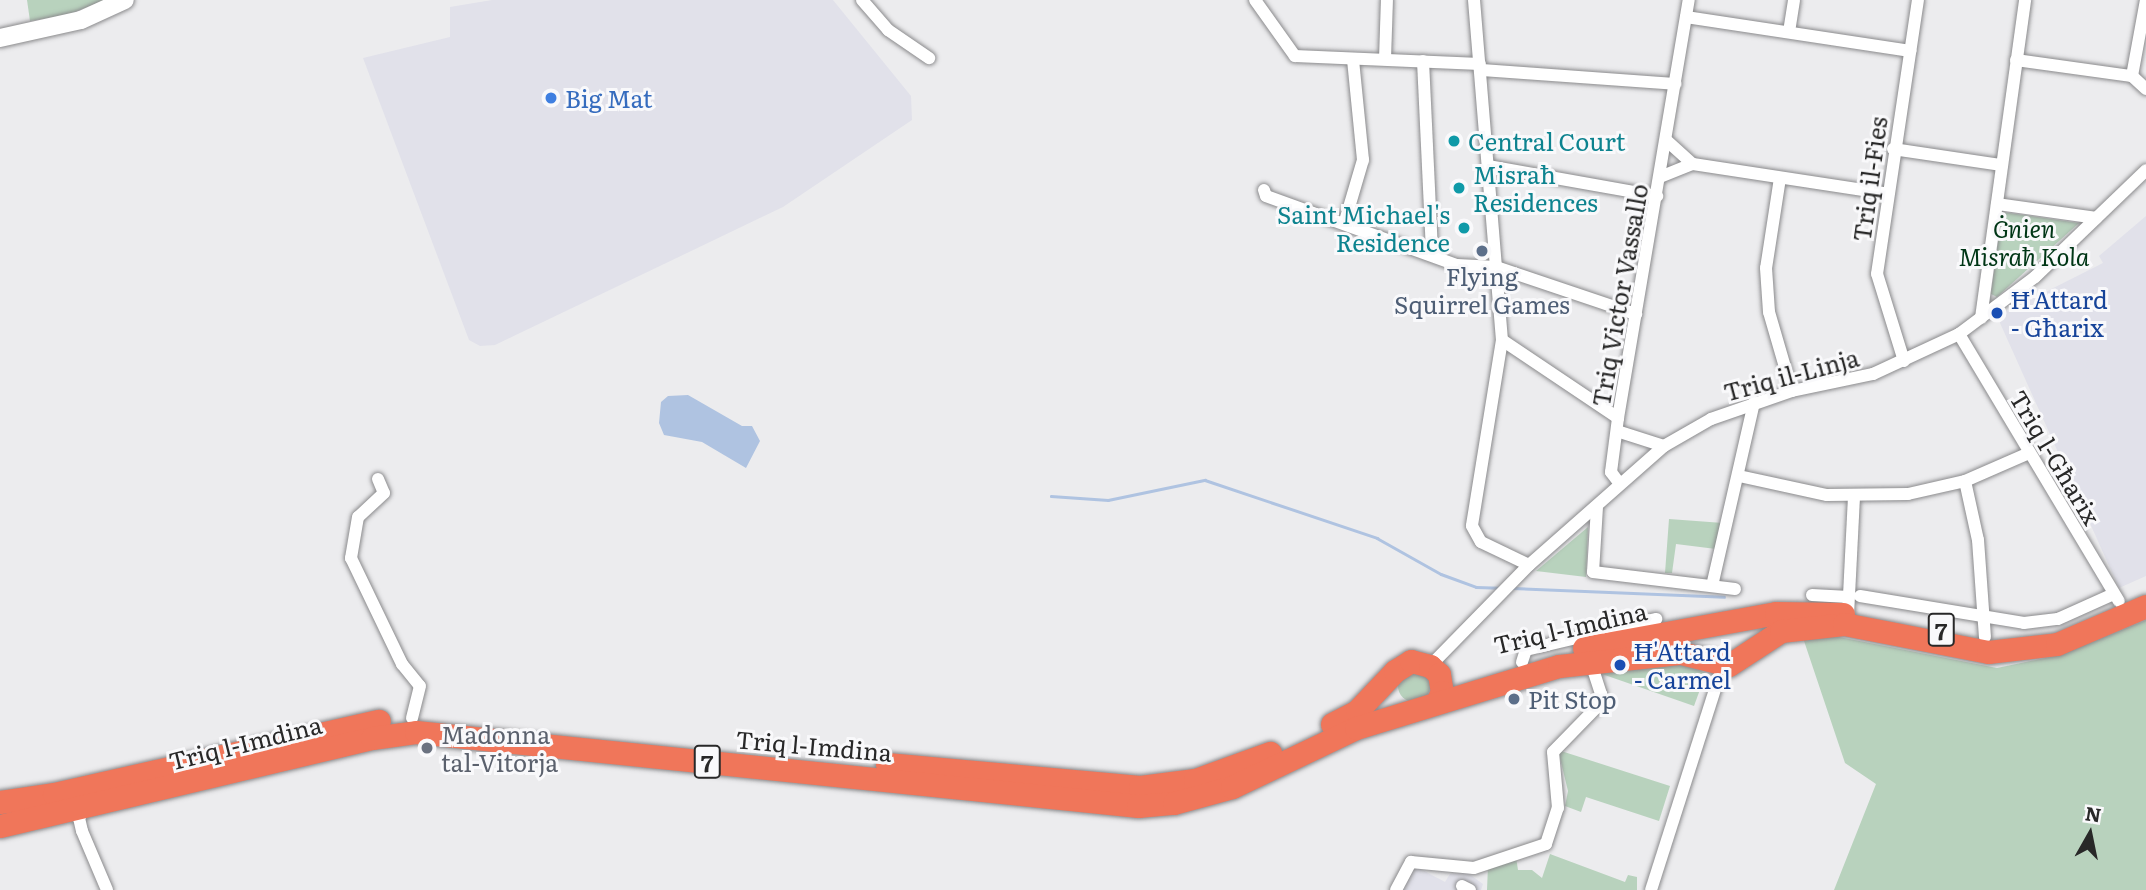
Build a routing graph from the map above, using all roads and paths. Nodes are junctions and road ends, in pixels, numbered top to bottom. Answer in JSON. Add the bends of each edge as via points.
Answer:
{"nodes":[{"id":1,"x":125,"y":0,"type":"edge"},
{"id":2,"x":862,"y":0,"type":"edge"},
{"id":3,"x":1255,"y":0,"type":"edge"},
{"id":4,"x":1387,"y":0,"type":"edge"},
{"id":5,"x":1474,"y":0,"type":"edge"},
{"id":6,"x":1689,"y":0,"type":"edge"},
{"id":7,"x":1794,"y":0,"type":"edge"},
{"id":8,"x":1918,"y":0,"type":"edge"},
{"id":9,"x":2025,"y":0,"type":"edge"},
{"id":10,"x":2146,"y":0,"type":"edge"},
{"id":11,"x":1686,"y":17,"type":"junction"},
{"id":12,"x":1789,"y":32,"type":"junction"},
{"id":13,"x":0,"y":38,"type":"edge"},
{"id":14,"x":1910,"y":51,"type":"junction"},
{"id":15,"x":929,"y":58,"type":"dead end"},
{"id":16,"x":1353,"y":59,"type":"junction"},
{"id":17,"x":1385,"y":59,"type":"junction"},
{"id":18,"x":2016,"y":60,"type":"junction"},
{"id":19,"x":1423,"y":61,"type":"junction"},
{"id":20,"x":1481,"y":67,"type":"junction"},
{"id":21,"x":2132,"y":76,"type":"junction"},
{"id":22,"x":1675,"y":84,"type":"junction"},
{"id":23,"x":2146,"y":89,"type":"edge"},
{"id":24,"x":1666,"y":140,"type":"junction"},
{"id":25,"x":1894,"y":149,"type":"junction"},
{"id":26,"x":1693,"y":164,"type":"junction"},
{"id":27,"x":2002,"y":165,"type":"junction"},
{"id":28,"x":1488,"y":166,"type":"junction"},
{"id":29,"x":2146,"y":170,"type":"edge"},
{"id":30,"x":1660,"y":177,"type":"junction"},
{"id":31,"x":1780,"y":178,"type":"junction"},
{"id":32,"x":1264,"y":190,"type":"dead end"},
{"id":33,"x":1888,"y":194,"type":"junction"},
{"id":34,"x":1657,"y":195,"type":"junction"},
{"id":35,"x":1997,"y":204,"type":"junction"},
{"id":36,"x":2096,"y":218,"type":"junction"},
{"id":37,"x":1345,"y":221,"type":"junction"},
{"id":38,"x":1432,"y":252,"type":"junction"},
{"id":39,"x":1496,"y":267,"type":"junction"},
{"id":40,"x":1636,"y":314,"type":"junction"},
{"id":41,"x":1980,"y":318,"type":"junction"},
{"id":42,"x":1959,"y":334,"type":"junction"},
{"id":43,"x":1502,"y":340,"type":"junction"},
{"id":44,"x":1904,"y":361,"type":"junction"},
{"id":45,"x":1792,"y":391,"type":"junction"},
{"id":46,"x":1754,"y":403,"type":"junction"},
{"id":47,"x":1618,"y":418,"type":"junction"},
{"id":48,"x":1620,"y":432,"type":"junction"},
{"id":49,"x":1664,"y":446,"type":"junction"},
{"id":50,"x":2029,"y":453,"type":"junction"},
{"id":51,"x":1739,"y":476,"type":"junction"},
{"id":52,"x":378,"y":479,"type":"dead end"},
{"id":53,"x":1965,"y":481,"type":"junction"},
{"id":54,"x":1620,"y":484,"type":"junction"},
{"id":55,"x":1854,"y":497,"type":"junction"},
{"id":56,"x":1597,"y":507,"type":"junction"},
{"id":57,"x":1529,"y":565,"type":"junction"},
{"id":58,"x":1712,"y":586,"type":"junction"},
{"id":59,"x":2146,"y":588,"type":"edge"},
{"id":60,"x":1735,"y":589,"type":"dead end"},
{"id":61,"x":1812,"y":595,"type":"dead end"},
{"id":62,"x":2116,"y":598,"type":"junction"},
{"id":63,"x":1852,"y":603,"type":"junction"},
{"id":64,"x":2146,"y":606,"type":"edge"},
{"id":65,"x":1656,"y":619,"type":"dead end"},
{"id":66,"x":1721,"y":622,"type":"junction"},
{"id":67,"x":1986,"y":626,"type":"junction"},
{"id":68,"x":1623,"y":633,"type":"junction"},
{"id":69,"x":1590,"y":660,"type":"junction"},
{"id":70,"x":1725,"y":662,"type":"junction"},
{"id":71,"x":1434,"y":670,"type":"junction"},
{"id":72,"x":1391,"y":677,"type":"junction"},
{"id":73,"x":1438,"y":700,"type":"junction"},
{"id":74,"x":1406,"y":710,"type":"junction"},
{"id":75,"x":412,"y":718,"type":"junction"},
{"id":76,"x":0,"y":802,"type":"edge"},
{"id":77,"x":85,"y":808,"type":"junction"},
{"id":78,"x":0,"y":826,"type":"edge"},
{"id":79,"x":107,"y":890,"type":"edge"},
{"id":80,"x":1396,"y":890,"type":"edge"},
{"id":81,"x":1651,"y":890,"type":"edge"}],
"edges":[{"from":1,"to":13,"type":"main road","via":[[81,20]]},
{"from":2,"to":15,"type":"street","via":[[888,30]]},
{"from":3,"to":16,"type":"street","via":[[1295,56]]},
{"from":4,"to":17,"type":"street"},
{"from":5,"to":20,"type":"street"},
{"from":6,"to":11,"type":"street","name":"Triq Victor Vassallo"},
{"from":7,"to":12,"type":"street"},
{"from":8,"to":14,"type":"street","name":"Triq il-Fies"},
{"from":9,"to":18,"type":"street"},
{"from":10,"to":21,"type":"street"},
{"from":11,"to":12,"type":"street"},
{"from":11,"to":22,"type":"street","name":"Triq Victor Vassallo"},
{"from":12,"to":14,"type":"street"},
{"from":14,"to":25,"type":"street","name":"Triq il-Fies"},
{"from":16,"to":17,"type":"street"},
{"from":16,"to":37,"type":"street","via":[[1363,160]]},
{"from":17,"to":19,"type":"street"},
{"from":18,"to":21,"type":"street"},
{"from":18,"to":27,"type":"street"},
{"from":19,"to":20,"type":"street"},
{"from":19,"to":38,"type":"street"},
{"from":20,"to":22,"type":"street"},
{"from":20,"to":28,"type":"street"},
{"from":21,"to":23,"type":"street"},
{"from":22,"to":24,"type":"street","name":"Triq Victor Vassallo"},
{"from":24,"to":26,"type":"street"},
{"from":24,"to":30,"type":"street","name":"Triq Victor Vassallo"},
{"from":25,"to":27,"type":"street"},
{"from":25,"to":33,"type":"street","name":"Triq il-Fies"},
{"from":26,"to":30,"type":"street"},
{"from":26,"to":31,"type":"street"},
{"from":27,"to":35,"type":"street"},
{"from":28,"to":34,"type":"street"},
{"from":28,"to":39,"type":"street"},
{"from":29,"to":36,"type":"street","name":"Triq il-Linja"},
{"from":30,"to":34,"type":"street","name":"Triq Victor Vassallo"},
{"from":31,"to":33,"type":"street"},
{"from":31,"to":45,"type":"street","via":[[1766,268],[1769,312]]},
{"from":32,"to":37,"type":"street","via":[[1266,196]]},
{"from":33,"to":44,"type":"street","name":"Triq il-Fies","via":[[1877,274]]},
{"from":34,"to":40,"type":"street","name":"Triq Victor Vassallo"},
{"from":35,"to":36,"type":"street"},
{"from":35,"to":41,"type":"street"},
{"from":36,"to":41,"type":"street","name":"Triq il-Linja","via":[[2035,277]]},
{"from":37,"to":38,"type":"street"},
{"from":38,"to":39,"type":"street","via":[[1457,265]]},
{"from":39,"to":40,"type":"street"},
{"from":39,"to":43,"type":"street"},
{"from":40,"to":47,"type":"street","name":"Triq Victor Vassallo"},
{"from":41,"to":42,"type":"street","name":"Triq il-Linja"},
{"from":42,"to":44,"type":"street","name":"Triq il-Linja"},
{"from":42,"to":50,"type":"street","name":"Triq l-Għarix"},
{"from":43,"to":47,"type":"street"},
{"from":43,"to":57,"type":"street","via":[[1472,526],[1481,541]]},
{"from":44,"to":45,"type":"street","name":"Triq il-Linja","via":[[1873,374]]},
{"from":45,"to":46,"type":"street","name":"Triq il-Linja"},
{"from":46,"to":49,"type":"street","name":"Triq il-Linja","via":[[1711,419]]},
{"from":46,"to":51,"type":"street"},
{"from":47,"to":48,"type":"street","name":"Triq Victor Vassallo"},
{"from":48,"to":49,"type":"street","name":"Triq Victor Vassallo"},
{"from":48,"to":54,"type":"street","name":"Triq Victor Vassallo","via":[[1611,472]]},
{"from":49,"to":54,"type":"street","name":"Triq il-Linja"},
{"from":50,"to":53,"type":"street"},
{"from":50,"to":62,"type":"street","name":"Triq l-Għarix"},
{"from":51,"to":55,"type":"street","via":[[1791,490]]},
{"from":51,"to":58,"type":"street"},
{"from":52,"to":75,"type":"street","via":[[384,493],[358,517],[351,558],[402,664],[420,686]]},
{"from":53,"to":55,"type":"street","via":[[1908,494]]},
{"from":53,"to":67,"type":"street","via":[[1978,540]]},
{"from":54,"to":56,"type":"street","name":"Triq il-Linja"},
{"from":55,"to":63,"type":"street"},
{"from":56,"to":57,"type":"street","name":"Triq il-Linja"},
{"from":56,"to":58,"type":"street","via":[[1593,572]]},
{"from":57,"to":71,"type":"street","name":"Triq il-Linja"},
{"from":58,"to":60,"type":"street"},
{"from":59,"to":62,"type":"highway","name":"Triq l-Imdina","number":"7"},
{"from":61,"to":63,"type":"street"},
{"from":62,"to":67,"type":"highway","name":"Triq l-Imdina","number":"7","via":[[2070,625],[2029,636]]},
{"from":63,"to":66,"type":"highway","name":"Triq l-Imdina","number":"7"},
{"from":63,"to":67,"type":"highway","name":"Triq l-Imdina","number":"7"},
{"from":64,"to":70,"type":"highway","number":"7","via":[[2057,644],[1988,652],[1844,624],[1781,631]]},
{"from":65,"to":68,"type":"street"},
{"from":66,"to":68,"type":"highway","name":"Triq l-Imdina","number":"7"},
{"from":66,"to":70,"type":"highway","via":[[1703,643]]},
{"from":66,"to":70,"type":"highway","via":[[1741,627],[1747,640]]},
{"from":68,"to":71,"type":"highway","name":"Triq l-Imdina","number":"7","via":[[1479,676]]},
{"from":69,"to":70,"type":"highway","name":"Triq l-Imdina","number":"7","via":[[1681,653]]},
{"from":69,"to":73,"type":"highway","name":"Triq l-Imdina","number":"7"},
{"from":69,"to":80,"type":"street","via":[[1601,694],[1596,708],[1553,752],[1558,808],[1546,844],[1474,868],[1410,862]]},
{"from":70,"to":81,"type":"street"},
{"from":71,"to":72,"type":"highway","name":"Triq l-Imdina","number":"7","via":[[1411,661]]},
{"from":71,"to":73,"type":"highway","via":[[1442,692]]},
{"from":72,"to":74,"type":"highway","via":[[1390,693]]},
{"from":72,"to":75,"type":"highway","name":"Triq l-Imdina","number":"7","via":[[1357,712],[1280,750],[1168,786],[689,748]]},
{"from":73,"to":74,"type":"highway","name":"Triq l-Imdina","number":"7","via":[[1423,709]]},
{"from":74,"to":77,"type":"highway","name":"Triq l-Imdina","number":"7","via":[[1295,754],[1232,787],[1174,803],[1138,806],[416,732],[372,737]]},
{"from":75,"to":76,"type":"highway","name":"Triq l-Imdina","number":"7","via":[[367,723],[54,794]]},
{"from":77,"to":78,"type":"highway","name":"Triq l-Imdina","number":"7"},
{"from":77,"to":79,"type":"street","via":[[79,818],[82,831]]}]}
